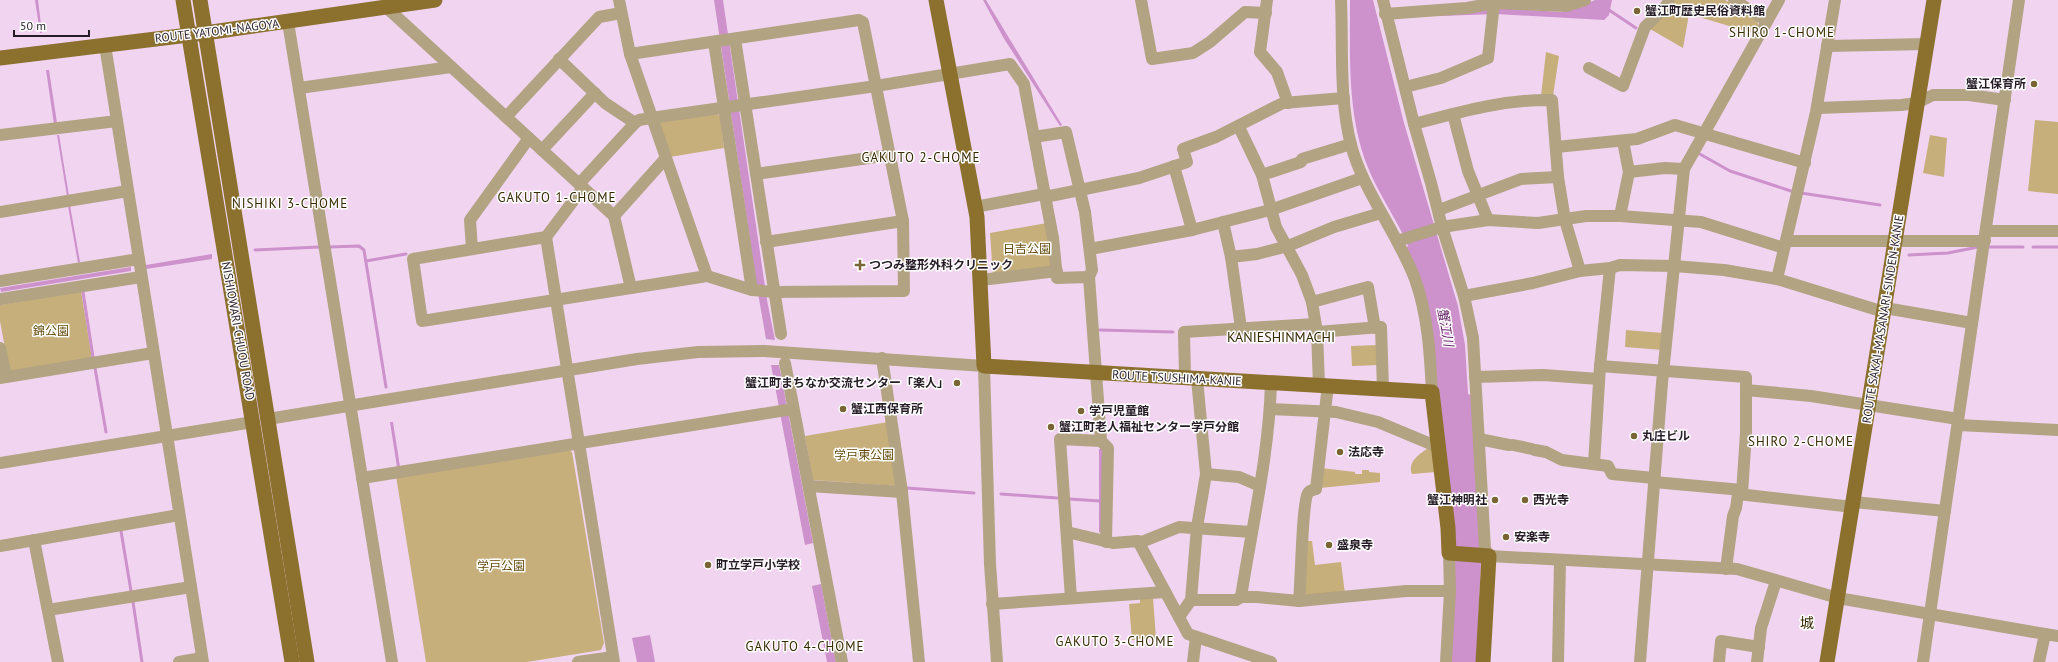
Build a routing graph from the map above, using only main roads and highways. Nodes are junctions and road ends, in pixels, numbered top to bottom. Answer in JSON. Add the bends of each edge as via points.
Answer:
{"nodes":[{"id":1,"x":183,"y":0,"type":"edge"},
{"id":2,"x":200,"y":0,"type":"edge"},
{"id":3,"x":434,"y":0,"type":"edge"},
{"id":4,"x":936,"y":0,"type":"edge"},
{"id":5,"x":1934,"y":0,"type":"edge"},
{"id":6,"x":382,"y":4,"type":"edge"},
{"id":7,"x":205,"y":33,"type":"junction"},
{"id":8,"x":186,"y":35,"type":"junction"},
{"id":9,"x":0,"y":58,"type":"edge"},
{"id":10,"x":261,"y":420,"type":"junction"},
{"id":11,"x":292,"y":662,"type":"edge"},
{"id":12,"x":307,"y":662,"type":"edge"},
{"id":13,"x":1483,"y":662,"type":"edge"},
{"id":14,"x":1827,"y":662,"type":"edge"}],
"edges":[{"from":1,"to":8,"type":"main road","name":"NISHIOWARI-CHUOU ROAD"},
{"from":2,"to":7,"type":"main road","name":"NISHIOWARI-CHUOU ROAD"},
{"from":3,"to":6,"type":"main road","name":"ROUTE YATOMI-NAGOYA"},
{"from":4,"to":13,"type":"main road","name":"ROUTE TSUSHIMA-KANIE","via":[[975,207],[984,366],[1432,392],[1450,553],[1489,556]]},
{"from":5,"to":14,"type":"main road","name":"ROUTE SAKAI-MASANARI-SINDEN-KANIE"},
{"from":6,"to":7,"type":"main road","name":"ROUTE YATOMI-NAGOYA","via":[[288,22]]},
{"from":7,"to":8,"type":"main road","name":"ROUTE YATOMI-NAGOYA"},
{"from":7,"to":10,"type":"main road","name":"NISHIOWARI-CHUOU ROAD"},
{"from":8,"to":9,"type":"main road","name":"ROUTE YATOMI-NAGOYA"},
{"from":8,"to":10,"type":"main road","name":"NISHIOWARI-CHUOU ROAD"},
{"from":10,"to":11,"type":"main road","name":"NISHIOWARI-CHUOU ROAD"},
{"from":10,"to":12,"type":"main road","name":"NISHIOWARI-CHUOU ROAD"}]}
